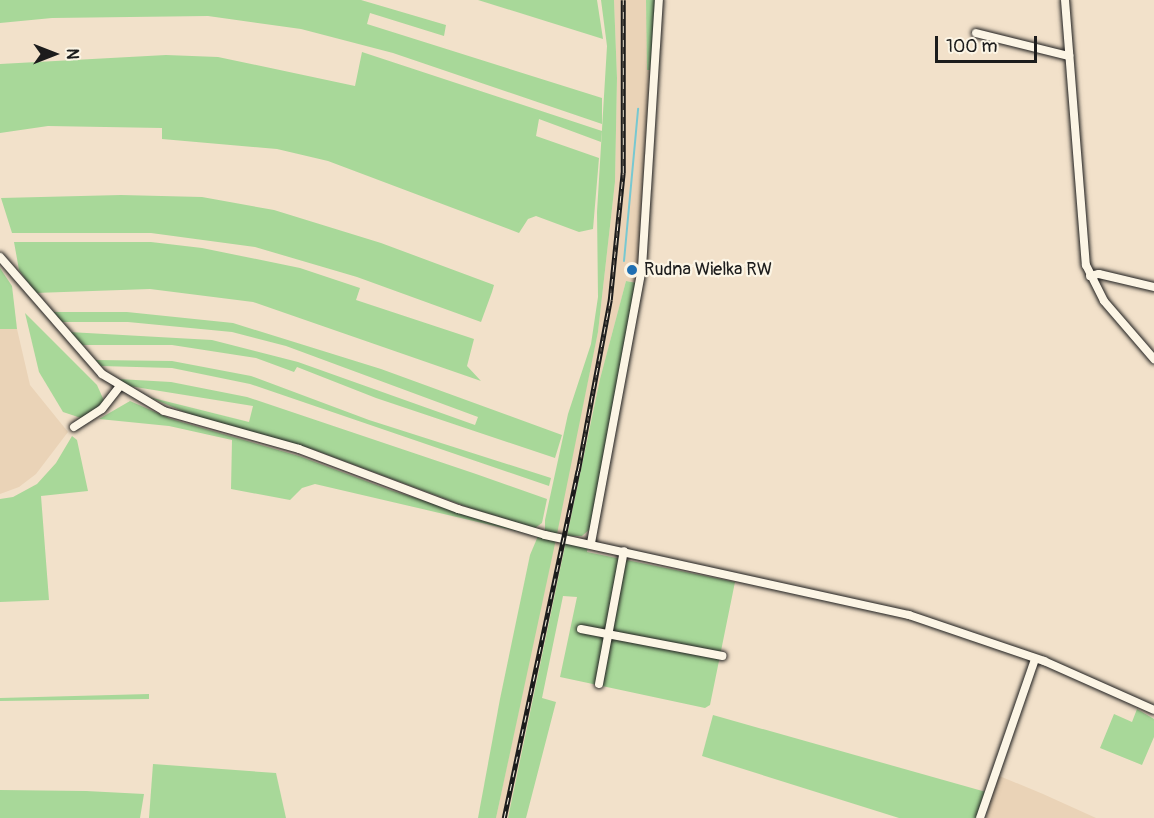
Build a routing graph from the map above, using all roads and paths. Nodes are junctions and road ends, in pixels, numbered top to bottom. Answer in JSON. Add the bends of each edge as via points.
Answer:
{"nodes":[{"id":1,"x":659,"y":0,"type":"edge"},
{"id":2,"x":1065,"y":0,"type":"edge"},
{"id":3,"x":976,"y":33,"type":"dead end"},
{"id":4,"x":1069,"y":56,"type":"junction"},
{"id":5,"x":0,"y":256,"type":"edge"},
{"id":6,"x":1090,"y":276,"type":"junction"},
{"id":7,"x":1154,"y":287,"type":"edge"},
{"id":8,"x":1154,"y":359,"type":"edge"},
{"id":9,"x":119,"y":387,"type":"junction"},
{"id":10,"x":74,"y":427,"type":"dead end"},
{"id":11,"x":591,"y":543,"type":"junction"},
{"id":12,"x":624,"y":551,"type":"junction"},
{"id":13,"x":581,"y":629,"type":"dead end"},
{"id":14,"x":608,"y":635,"type":"junction"},
{"id":15,"x":722,"y":656,"type":"dead end"},
{"id":16,"x":1035,"y":659,"type":"junction"},
{"id":17,"x":598,"y":684,"type":"dead end"},
{"id":18,"x":1154,"y":710,"type":"edge"},
{"id":19,"x":980,"y":818,"type":"edge"}],
"edges":[{"from":1,"to":11,"type":"street","via":[[642,268]]},
{"from":2,"to":4,"type":"street"},
{"from":3,"to":4,"type":"street"},
{"from":4,"to":6,"type":"street","via":[[1082,250]]},
{"from":5,"to":9,"type":"street","via":[[81,353]]},
{"from":6,"to":7,"type":"street","via":[[1100,274]]},
{"from":6,"to":8,"type":"street","via":[[1108,306]]},
{"from":9,"to":10,"type":"street","via":[[102,409]]},
{"from":9,"to":11,"type":"street","via":[[164,411],[299,449],[458,509],[545,535]]},
{"from":11,"to":12,"type":"street"},
{"from":12,"to":14,"type":"street"},
{"from":12,"to":16,"type":"street","via":[[878,606]]},
{"from":13,"to":14,"type":"street"},
{"from":14,"to":15,"type":"street"},
{"from":14,"to":17,"type":"street"},
{"from":16,"to":18,"type":"street"},
{"from":16,"to":19,"type":"street"}]}
